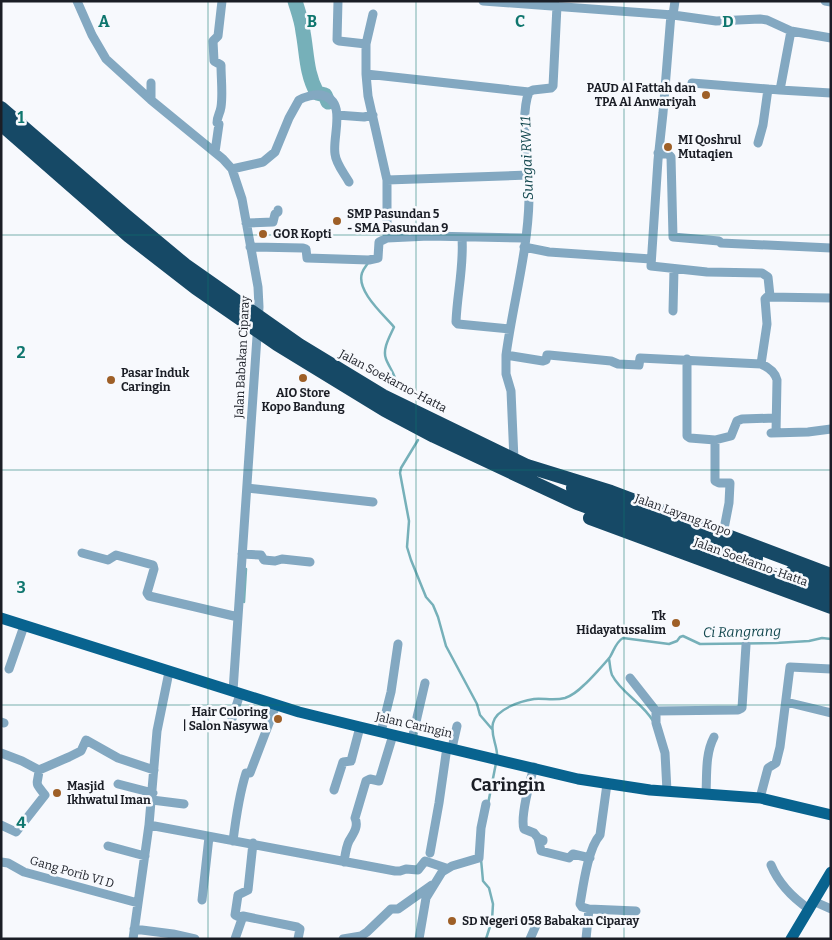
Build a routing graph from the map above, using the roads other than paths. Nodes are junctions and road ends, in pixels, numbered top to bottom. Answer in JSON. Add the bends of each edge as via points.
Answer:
{"nodes":[{"id":1,"x":77,"y":1,"type":"edge"},
{"id":2,"x":222,"y":1,"type":"edge"},
{"id":3,"x":338,"y":1,"type":"edge"},
{"id":4,"x":483,"y":1,"type":"edge"},
{"id":5,"x":674,"y":1,"type":"edge"},
{"id":6,"x":825,"y":1,"type":"edge"},
{"id":7,"x":831,"y":2,"type":"edge"},
{"id":8,"x":561,"y":4,"type":"edge"},
{"id":9,"x":372,"y":14,"type":"dead end"},
{"id":10,"x":672,"y":14,"type":"junction"},
{"id":11,"x":791,"y":32,"type":"junction"},
{"id":12,"x":831,"y":38,"type":"edge"},
{"id":13,"x":366,"y":44,"type":"junction"},
{"id":14,"x":366,"y":74,"type":"junction"},
{"id":15,"x":151,"y":83,"type":"dead end"},
{"id":16,"x":692,"y":83,"type":"dead end"},
{"id":17,"x":768,"y":89,"type":"junction"},
{"id":18,"x":780,"y":90,"type":"junction"},
{"id":19,"x":529,"y":92,"type":"junction"},
{"id":20,"x":831,"y":93,"type":"edge"},
{"id":21,"x":151,"y":100,"type":"junction"},
{"id":22,"x":1,"y":108,"type":"edge"},
{"id":23,"x":337,"y":115,"type":"junction"},
{"id":24,"x":373,"y":115,"type":"junction"},
{"id":25,"x":1,"y":124,"type":"edge"},
{"id":26,"x":758,"y":143,"type":"dead end"},
{"id":27,"x":215,"y":152,"type":"junction"},
{"id":28,"x":658,"y":153,"type":"junction"},
{"id":29,"x":232,"y":169,"type":"junction"},
{"id":30,"x":528,"y":175,"type":"junction"},
{"id":31,"x":388,"y":180,"type":"junction"},
{"id":32,"x":349,"y":182,"type":"dead end"},
{"id":33,"x":278,"y":210,"type":"dead end"},
{"id":34,"x":246,"y":222,"type":"junction"},
{"id":35,"x":387,"y":238,"type":"junction"},
{"id":36,"x":462,"y":238,"type":"junction"},
{"id":37,"x":525,"y":243,"type":"junction"},
{"id":38,"x":250,"y":247,"type":"junction"},
{"id":39,"x":831,"y":248,"type":"edge"},
{"id":40,"x":651,"y":259,"type":"junction"},
{"id":41,"x":674,"y":268,"type":"junction"},
{"id":42,"x":770,"y":296,"type":"junction"},
{"id":43,"x":831,"y":298,"type":"edge"},
{"id":44,"x":673,"y":311,"type":"dead end"},
{"id":45,"x":258,"y":325,"type":"junction"},
{"id":46,"x":510,"y":329,"type":"junction"},
{"id":47,"x":506,"y":355,"type":"junction"},
{"id":48,"x":687,"y":359,"type":"junction"},
{"id":49,"x":761,"y":364,"type":"junction"},
{"id":50,"x":342,"y":384,"type":"junction"},
{"id":51,"x":775,"y":418,"type":"junction"},
{"id":52,"x":831,"y":429,"type":"edge"},
{"id":53,"x":715,"y":440,"type":"junction"},
{"id":54,"x":514,"y":460,"type":"junction"},
{"id":55,"x":527,"y":466,"type":"junction"},
{"id":56,"x":538,"y":485,"type":"joint"},
{"id":57,"x":247,"y":488,"type":"junction"},
{"id":58,"x":373,"y":502,"type":"dead end"},
{"id":59,"x":593,"y":503,"type":"junction"},
{"id":60,"x":723,"y":534,"type":"junction"},
{"id":61,"x":82,"y":552,"type":"dead end"},
{"id":62,"x":242,"y":554,"type":"junction"},
{"id":63,"x":310,"y":562,"type":"dead end"},
{"id":64,"x":831,"y":575,"type":"edge"},
{"id":65,"x":831,"y":586,"type":"edge"},
{"id":66,"x":831,"y":596,"type":"edge"},
{"id":67,"x":831,"y":607,"type":"edge"},
{"id":68,"x":238,"y":617,"type":"junction"},
{"id":69,"x":1,"y":618,"type":"edge"},
{"id":70,"x":24,"y":626,"type":"junction"},
{"id":71,"x":398,"y":644,"type":"dead end"},
{"id":72,"x":746,"y":645,"type":"dead end"},
{"id":73,"x":10,"y":669,"type":"dead end"},
{"id":74,"x":831,"y":669,"type":"edge"},
{"id":75,"x":169,"y":672,"type":"junction"},
{"id":76,"x":630,"y":678,"type":"dead end"},
{"id":77,"x":425,"y":683,"type":"dead end"},
{"id":78,"x":237,"y":693,"type":"junction"},
{"id":79,"x":786,"y":702,"type":"junction"},
{"id":80,"x":276,"y":705,"type":"junction"},
{"id":81,"x":656,"y":711,"type":"junction"},
{"id":82,"x":831,"y":713,"type":"edge"},
{"id":83,"x":232,"y":719,"type":"dead end"},
{"id":84,"x":457,"y":726,"type":"dead end"},
{"id":85,"x":360,"y":727,"type":"junction"},
{"id":86,"x":387,"y":733,"type":"junction"},
{"id":87,"x":714,"y":737,"type":"dead end"},
{"id":88,"x":412,"y":739,"type":"junction"},
{"id":89,"x":449,"y":748,"type":"junction"},
{"id":90,"x":1,"y":753,"type":"edge"},
{"id":91,"x":534,"y":767,"type":"junction"},
{"id":92,"x":39,"y":770,"type":"junction"},
{"id":93,"x":154,"y":770,"type":"junction"},
{"id":94,"x":118,"y":784,"type":"dead end"},
{"id":95,"x":607,"y":784,"type":"junction"},
{"id":96,"x":334,"y":790,"type":"dead end"},
{"id":97,"x":667,"y":791,"type":"junction"},
{"id":98,"x":706,"y":794,"type":"junction"},
{"id":99,"x":152,"y":797,"type":"junction"},
{"id":100,"x":760,"y":798,"type":"junction"},
{"id":101,"x":184,"y":804,"type":"dead end"},
{"id":102,"x":486,"y":804,"type":"dead end"},
{"id":103,"x":831,"y":814,"type":"edge"},
{"id":104,"x":1,"y":825,"type":"edge"},
{"id":105,"x":149,"y":825,"type":"junction"},
{"id":106,"x":209,"y":837,"type":"junction"},
{"id":107,"x":233,"y":841,"type":"junction"},
{"id":108,"x":253,"y":843,"type":"junction"},
{"id":109,"x":108,"y":846,"type":"dead end"},
{"id":110,"x":430,"y":853,"type":"dead end"},
{"id":111,"x":145,"y":856,"type":"junction"},
{"id":112,"x":590,"y":858,"type":"junction"},
{"id":113,"x":1,"y":862,"type":"edge"},
{"id":114,"x":344,"y":862,"type":"junction"},
{"id":115,"x":771,"y":865,"type":"dead end"},
{"id":116,"x":446,"y":868,"type":"junction"},
{"id":117,"x":831,"y":872,"type":"edge"},
{"id":118,"x":437,"y":881,"type":"junction"},
{"id":119,"x":202,"y":900,"type":"dead end"},
{"id":120,"x":138,"y":903,"type":"junction"},
{"id":121,"x":811,"y":905,"type":"junction"},
{"id":122,"x":589,"y":909,"type":"junction"},
{"id":123,"x":831,"y":909,"type":"edge"},
{"id":124,"x":636,"y":911,"type":"dead end"},
{"id":125,"x":241,"y":918,"type":"junction"},
{"id":126,"x":537,"y":923,"type":"dead end"},
{"id":127,"x":134,"y":929,"type":"junction"},
{"id":128,"x":133,"y":939,"type":"edge"},
{"id":129,"x":195,"y":939,"type":"edge"},
{"id":130,"x":235,"y":939,"type":"edge"},
{"id":131,"x":298,"y":939,"type":"edge"},
{"id":132,"x":343,"y":939,"type":"edge"},
{"id":133,"x":419,"y":939,"type":"edge"},
{"id":134,"x":530,"y":939,"type":"edge"},
{"id":135,"x":586,"y":939,"type":"edge"},
{"id":136,"x":791,"y":939,"type":"edge"}],
"edges":[{"from":1,"to":21,"type":"street","name":"Jalan Babakan Ciparay","via":[[106,59]]},
{"from":2,"to":27,"type":"street","via":[[218,36],[214,40],[214,61],[221,65],[221,110],[216,117],[219,124]]},
{"from":3,"to":13,"type":"street","via":[[338,40]]},
{"from":4,"to":8,"type":"street"},
{"from":5,"to":10,"type":"street"},
{"from":6,"to":7,"type":"street"},
{"from":8,"to":10,"type":"street"},
{"from":8,"to":19,"type":"street","via":[[553,86]]},
{"from":9,"to":13,"type":"street"},
{"from":10,"to":11,"type":"street","via":[[716,21],[767,20]]},
{"from":10,"to":28,"type":"street"},
{"from":11,"to":12,"type":"street"},
{"from":11,"to":18,"type":"street"},
{"from":13,"to":14,"type":"street"},
{"from":14,"to":19,"type":"street"},
{"from":14,"to":24,"type":"street"},
{"from":15,"to":21,"type":"street"},
{"from":16,"to":17,"type":"street"},
{"from":17,"to":18,"type":"street"},
{"from":17,"to":26,"type":"street"},
{"from":18,"to":20,"type":"street"},
{"from":19,"to":30,"type":"street","via":[[525,108]]},
{"from":21,"to":27,"type":"street","name":"Jalan Babakan Ciparay"},
{"from":22,"to":45,"type":"highway","name":"Jalan Soekarno-Hatta"},
{"from":23,"to":24,"type":"street"},
{"from":23,"to":29,"type":"street","via":[[335,104],[327,97],[317,94],[302,98],[289,118],[275,152],[263,162]]},
{"from":23,"to":32,"type":"street","via":[[335,154]]},
{"from":24,"to":31,"type":"street"},
{"from":25,"to":45,"type":"highway","name":"Jalan Soekarno-Hatta","via":[[129,236],[196,288]]},
{"from":27,"to":29,"type":"street","name":"Jalan Babakan Ciparay"},
{"from":28,"to":39,"type":"street","via":[[671,157],[672,237],[721,243]]},
{"from":28,"to":40,"type":"street"},
{"from":29,"to":34,"type":"street","name":"Jalan Babakan Ciparay"},
{"from":30,"to":31,"type":"street"},
{"from":30,"to":37,"type":"street"},
{"from":31,"to":35,"type":"street"},
{"from":33,"to":34,"type":"street","via":[[273,222]]},
{"from":34,"to":38,"type":"street","name":"Jalan Babakan Ciparay"},
{"from":35,"to":36,"type":"street"},
{"from":35,"to":38,"type":"street","via":[[379,242],[379,257],[374,260],[307,258],[303,248]]},
{"from":36,"to":37,"type":"street"},
{"from":36,"to":46,"type":"street","via":[[456,322]]},
{"from":37,"to":40,"type":"street","via":[[549,252]]},
{"from":37,"to":46,"type":"street"},
{"from":38,"to":45,"type":"street","name":"Jalan Babakan Ciparay","via":[[258,291]]},
{"from":40,"to":41,"type":"street","via":[[651,266]]},
{"from":41,"to":42,"type":"street","via":[[762,273],[768,277]]},
{"from":41,"to":44,"type":"street"},
{"from":42,"to":43,"type":"street"},
{"from":42,"to":49,"type":"street","via":[[765,299],[766,324]]},
{"from":45,"to":50,"type":"highway","name":"Jalan Soekarno-Hatta"},
{"from":45,"to":54,"type":"highway","name":"Jalan Soekarno-Hatta","via":[[383,396]]},
{"from":45,"to":57,"type":"street","name":"Jalan Babakan Ciparay"},
{"from":46,"to":47,"type":"street"},
{"from":47,"to":48,"type":"street","via":[[543,361],[549,355],[632,364],[639,364],[640,358]]},
{"from":47,"to":54,"type":"street"},
{"from":48,"to":49,"type":"street"},
{"from":48,"to":53,"type":"street","via":[[687,436]]},
{"from":49,"to":51,"type":"street","via":[[774,373],[777,380]]},
{"from":50,"to":56,"type":"highway","name":"Jalan Soekarno-Hatta","via":[[434,436]]},
{"from":50,"to":67,"type":"highway","name":"Jalan Soekarno-Hatta","via":[[361,402],[382,415],[577,512]]},
{"from":51,"to":52,"type":"street","via":[[773,433]]},
{"from":51,"to":53,"type":"street","via":[[742,419],[737,421],[731,436]]},
{"from":53,"to":60,"type":"street","via":[[715,481],[730,483]]},
{"from":54,"to":55,"type":"highway","name":"Jalan Soekarno-Hatta"},
{"from":55,"to":59,"type":"highway","name":"Jalan Layang Kopo"},
{"from":55,"to":60,"type":"highway","name":"Jalan Soekarno-Hatta","via":[[611,492]]},
{"from":56,"to":59,"type":"highway","name":"Jalan Layang Kopo"},
{"from":57,"to":58,"type":"street"},
{"from":57,"to":62,"type":"street","name":"Jalan Babakan Ciparay"},
{"from":59,"to":65,"type":"highway","name":"Jalan Layang Kopo"},
{"from":59,"to":66,"type":"highway","name":"Jalan Layang Kopo"},
{"from":60,"to":64,"type":"highway","name":"Jalan Soekarno-Hatta"},
{"from":61,"to":68,"type":"street","via":[[108,560],[116,555],[153,566],[148,596]]},
{"from":62,"to":63,"type":"street","via":[[261,555],[264,560]]},
{"from":62,"to":68,"type":"street","name":"Jalan Babakan Ciparay"},
{"from":68,"to":78,"type":"street","name":"Jalan Babakan Ciparay"},
{"from":69,"to":70,"type":"main road","name":"Jalan Caringin"},
{"from":70,"to":73,"type":"street"},
{"from":70,"to":75,"type":"main road","name":"Jalan Caringin"},
{"from":71,"to":86,"type":"street"},
{"from":72,"to":81,"type":"street","via":[[742,708]]},
{"from":74,"to":79,"type":"street","via":[[790,666]]},
{"from":75,"to":78,"type":"main road","name":"Jalan Caringin"},
{"from":75,"to":93,"type":"street","via":[[157,732]]},
{"from":76,"to":81,"type":"street"},
{"from":77,"to":88,"type":"street"},
{"from":78,"to":80,"type":"main road","name":"Jalan Caringin"},
{"from":78,"to":83,"type":"street","name":"Jalan Babakan Ciparay"},
{"from":79,"to":82,"type":"street"},
{"from":79,"to":100,"type":"street","via":[[777,762],[768,768]]},
{"from":80,"to":85,"type":"main road","name":"Jalan Caringin"},
{"from":80,"to":107,"type":"street","via":[[250,773],[246,773],[238,800]]},
{"from":81,"to":97,"type":"street","via":[[656,723],[665,753]]},
{"from":84,"to":89,"type":"street"},
{"from":85,"to":86,"type":"main road","name":"Jalan Caringin"},
{"from":85,"to":96,"type":"street","via":[[351,761],[343,762]]},
{"from":86,"to":88,"type":"main road","name":"Jalan Caringin"},
{"from":86,"to":114,"type":"street","via":[[379,781],[368,780]]},
{"from":87,"to":98,"type":"street","via":[[710,745]]},
{"from":88,"to":89,"type":"main road","name":"Jalan Caringin"},
{"from":89,"to":91,"type":"main road","name":"Jalan Caringin"},
{"from":89,"to":110,"type":"street"},
{"from":90,"to":92,"type":"street"},
{"from":91,"to":95,"type":"main road","name":"Jalan Caringin"},
{"from":91,"to":112,"type":"street","via":[[524,829],[534,832],[541,851],[569,858],[573,854]]},
{"from":92,"to":93,"type":"street","via":[[81,751],[86,740],[118,758]]},
{"from":92,"to":104,"type":"street","via":[[37,786],[45,795],[16,832]]},
{"from":93,"to":99,"type":"street"},
{"from":94,"to":99,"type":"street"},
{"from":95,"to":97,"type":"main road","name":"Jalan Caringin"},
{"from":95,"to":112,"type":"street","via":[[600,836]]},
{"from":97,"to":98,"type":"main road","name":"Jalan Caringin"},
{"from":98,"to":100,"type":"main road","name":"Jalan Caringin"},
{"from":99,"to":101,"type":"street"},
{"from":99,"to":105,"type":"street"},
{"from":100,"to":103,"type":"main road","name":"Jalan Caringin"},
{"from":102,"to":116,"type":"street","via":[[479,858]]},
{"from":105,"to":106,"type":"street"},
{"from":105,"to":111,"type":"street"},
{"from":106,"to":107,"type":"street"},
{"from":106,"to":119,"type":"street"},
{"from":107,"to":108,"type":"street"},
{"from":108,"to":114,"type":"street"},
{"from":108,"to":125,"type":"street","via":[[248,890],[238,895],[235,915]]},
{"from":109,"to":111,"type":"street"},
{"from":111,"to":120,"type":"street"},
{"from":112,"to":122,"type":"street","via":[[580,904]]},
{"from":113,"to":120,"type":"street","name":"Gang Porib VI D","via":[[8,862],[24,872]]},
{"from":114,"to":116,"type":"street","via":[[400,871],[406,868],[418,870],[425,861]]},
{"from":115,"to":121,"type":"street","via":[[788,891]]},
{"from":116,"to":118,"type":"street"},
{"from":117,"to":121,"type":"main road"},
{"from":118,"to":132,"type":"street","via":[[398,910],[391,910],[368,932]]},
{"from":118,"to":133,"type":"street","via":[[425,902]]},
{"from":120,"to":127,"type":"street"},
{"from":121,"to":123,"type":"street"},
{"from":121,"to":136,"type":"main road"},
{"from":122,"to":124,"type":"street"},
{"from":122,"to":135,"type":"street"},
{"from":125,"to":130,"type":"street"},
{"from":125,"to":131,"type":"street","via":[[297,927],[300,929]]},
{"from":126,"to":134,"type":"street"},
{"from":127,"to":128,"type":"street"},
{"from":127,"to":129,"type":"street"}]}
